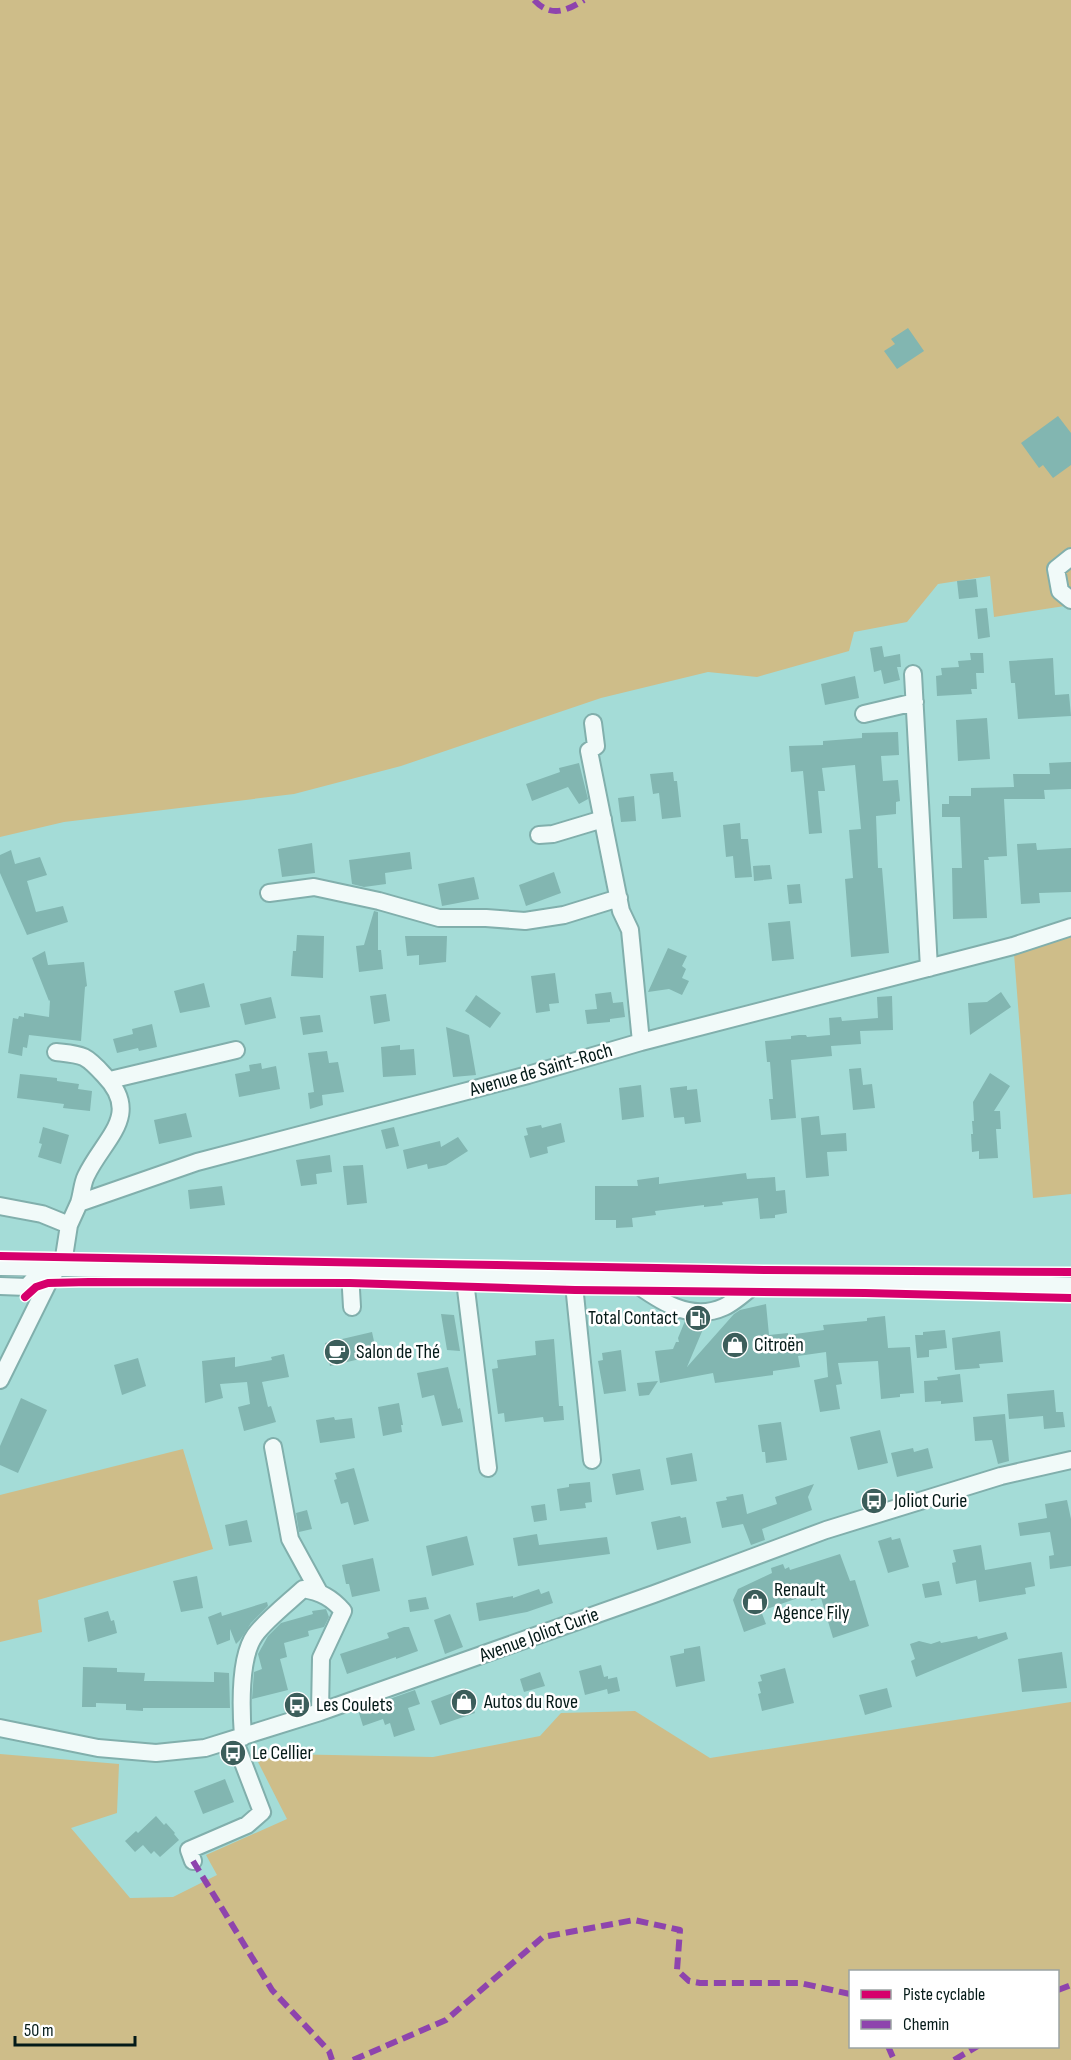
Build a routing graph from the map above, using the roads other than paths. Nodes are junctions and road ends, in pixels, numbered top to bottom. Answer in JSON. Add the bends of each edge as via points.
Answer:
{"nodes":[{"id":1,"x":1071,"y":557,"type":"edge"},
{"id":2,"x":1071,"y":600,"type":"edge"},
{"id":3,"x":913,"y":674,"type":"dead end"},
{"id":4,"x":915,"y":702,"type":"junction"},
{"id":5,"x":864,"y":714,"type":"dead end"},
{"id":6,"x":593,"y":723,"type":"dead end"},
{"id":7,"x":603,"y":819,"type":"junction"},
{"id":8,"x":539,"y":835,"type":"dead end"},
{"id":9,"x":269,"y":893,"type":"dead end"},
{"id":10,"x":619,"y":898,"type":"junction"},
{"id":11,"x":1071,"y":927,"type":"edge"},
{"id":12,"x":929,"y":968,"type":"junction"},
{"id":13,"x":641,"y":1042,"type":"junction"},
{"id":14,"x":236,"y":1050,"type":"dead end"},
{"id":15,"x":56,"y":1052,"type":"dead end"},
{"id":16,"x":110,"y":1080,"type":"junction"},
{"id":17,"x":79,"y":1203,"type":"junction"},
{"id":18,"x":0,"y":1206,"type":"edge"},
{"id":19,"x":69,"y":1225,"type":"junction"},
{"id":20,"x":0,"y":1265,"type":"edge"},
{"id":21,"x":52,"y":1267,"type":"junction"},
{"id":22,"x":350,"y":1272,"type":"junction"},
{"id":23,"x":464,"y":1274,"type":"junction"},
{"id":24,"x":573,"y":1275,"type":"junction"},
{"id":25,"x":625,"y":1276,"type":"junction"},
{"id":26,"x":762,"y":1278,"type":"junction"},
{"id":27,"x":1071,"y":1278,"type":"edge"},
{"id":28,"x":936,"y":1281,"type":"junction"},
{"id":29,"x":0,"y":1286,"type":"edge"},
{"id":30,"x":1071,"y":1288,"type":"edge"},
{"id":31,"x":352,"y":1307,"type":"dead end"},
{"id":32,"x":0,"y":1380,"type":"edge"},
{"id":33,"x":273,"y":1447,"type":"dead end"},
{"id":34,"x":1071,"y":1460,"type":"edge"},
{"id":35,"x":592,"y":1461,"type":"dead end"},
{"id":36,"x":488,"y":1468,"type":"dead end"},
{"id":37,"x":319,"y":1592,"type":"junction"},
{"id":38,"x":320,"y":1712,"type":"junction"},
{"id":39,"x":0,"y":1728,"type":"edge"},
{"id":40,"x":239,"y":1738,"type":"junction"},
{"id":41,"x":193,"y":1862,"type":"dead end"}],
"edges":[{"from":1,"to":2,"type":"street","via":[[1056,569],[1060,591]]},
{"from":3,"to":4,"type":"street"},
{"from":4,"to":5,"type":"street"},
{"from":4,"to":12,"type":"street"},
{"from":6,"to":7,"type":"street","via":[[596,746],[589,751]]},
{"from":7,"to":8,"type":"street"},
{"from":7,"to":10,"type":"street"},
{"from":9,"to":10,"type":"street","via":[[314,887],[439,918],[525,921],[564,915]]},
{"from":10,"to":13,"type":"street","via":[[630,930]]},
{"from":11,"to":12,"type":"street","name":"Avenue de Saint-Roch"},
{"from":12,"to":13,"type":"street","name":"Avenue de Saint-Roch"},
{"from":13,"to":17,"type":"street","name":"Avenue de Saint-Roch","via":[[197,1162]]},
{"from":14,"to":16,"type":"street"},
{"from":15,"to":16,"type":"street","via":[[83,1055]]},
{"from":16,"to":17,"type":"street","via":[[122,1100],[122,1112],[84,1179]]},
{"from":17,"to":19,"type":"street"},
{"from":18,"to":19,"type":"street","via":[[42,1214]]},
{"from":19,"to":21,"type":"street","via":[[64,1257]]},
{"from":20,"to":21,"type":"main road"},
{"from":21,"to":22,"type":"main road"},
{"from":21,"to":29,"type":"street","via":[[27,1287]]},
{"from":21,"to":32,"type":"street","via":[[48,1283]]},
{"from":22,"to":23,"type":"main road"},
{"from":22,"to":31,"type":"street"},
{"from":23,"to":24,"type":"main road"},
{"from":23,"to":36,"type":"street"},
{"from":24,"to":25,"type":"main road"},
{"from":24,"to":35,"type":"street"},
{"from":25,"to":26,"type":"main road"},
{"from":25,"to":26,"type":"street","via":[[664,1303],[699,1313],[724,1307]]},
{"from":26,"to":28,"type":"main road"},
{"from":27,"to":28,"type":"main road"},
{"from":28,"to":30,"type":"main road"},
{"from":33,"to":37,"type":"street","via":[[290,1539]]},
{"from":34,"to":38,"type":"street","name":"Avenue Joliot Curie","via":[[1000,1476],[826,1530]]},
{"from":37,"to":38,"type":"street","via":[[344,1611],[321,1658]]},
{"from":37,"to":40,"type":"street","via":[[303,1589],[254,1636],[244,1664]]},
{"from":38,"to":40,"type":"street","name":"Avenue Joliot Curie"},
{"from":39,"to":40,"type":"street","name":"Avenue Joliot Curie","via":[[98,1748],[156,1753],[205,1748]]},
{"from":40,"to":41,"type":"street","via":[[262,1812],[248,1825],[189,1850]]}]}
